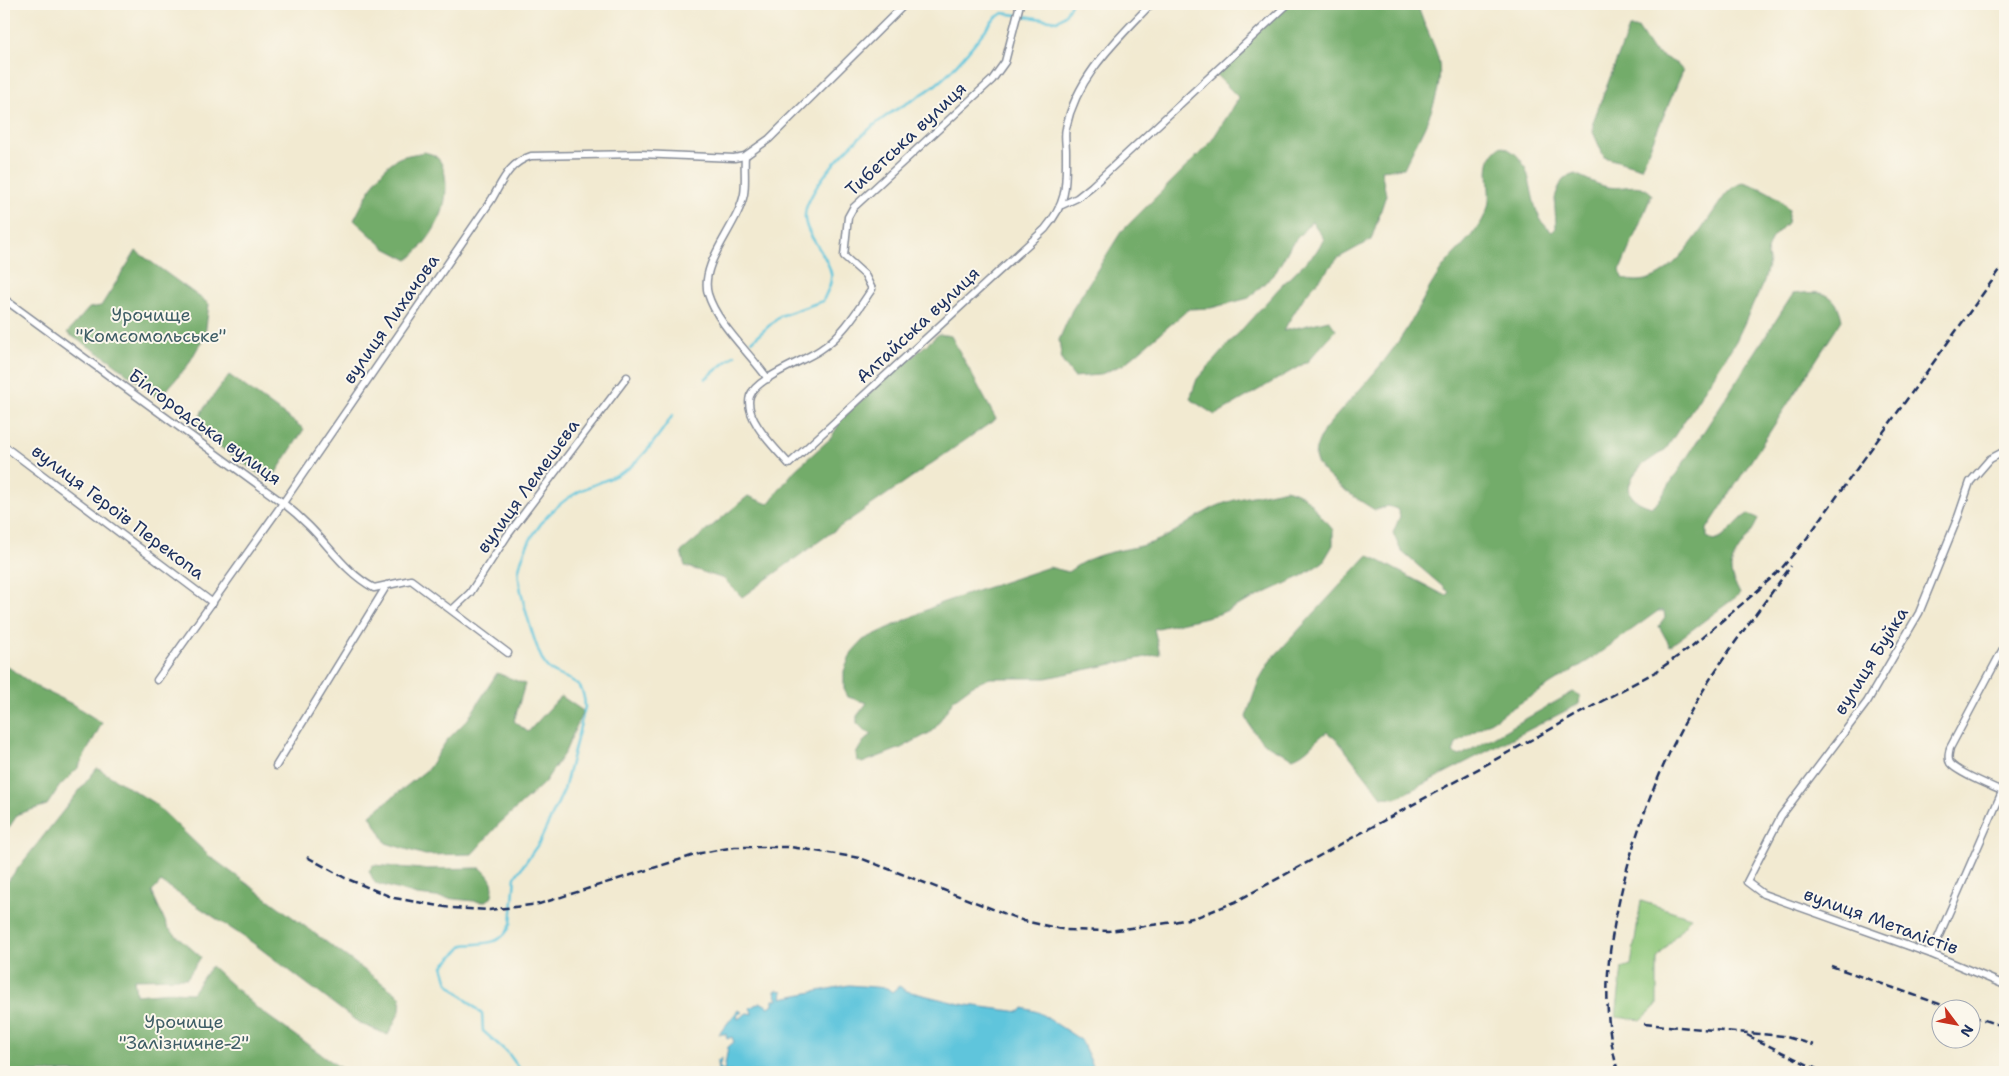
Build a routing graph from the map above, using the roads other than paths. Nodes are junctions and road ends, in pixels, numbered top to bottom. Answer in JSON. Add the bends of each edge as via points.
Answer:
{"nodes":[{"id":1,"x":905,"y":4,"type":"edge"},
{"id":2,"x":1020,"y":4,"type":"edge"},
{"id":3,"x":1151,"y":4,"type":"edge"},
{"id":4,"x":1288,"y":4,"type":"edge"},
{"id":5,"x":745,"y":156,"type":"junction"},
{"id":6,"x":1062,"y":205,"type":"junction"},
{"id":7,"x":4,"y":298,"type":"edge"},
{"id":8,"x":628,"y":377,"type":"dead end"},
{"id":9,"x":768,"y":379,"type":"junction"},
{"id":10,"x":4,"y":446,"type":"edge"},
{"id":11,"x":2005,"y":451,"type":"edge"},
{"id":12,"x":789,"y":464,"type":"joint"},
{"id":13,"x":283,"y":503,"type":"junction"},
{"id":14,"x":384,"y":586,"type":"junction"},
{"id":15,"x":213,"y":603,"type":"junction"},
{"id":16,"x":452,"y":610,"type":"junction"},
{"id":17,"x":2005,"y":645,"type":"edge"},
{"id":18,"x":508,"y":653,"type":"dead end"},
{"id":19,"x":158,"y":680,"type":"dead end"},
{"id":20,"x":276,"y":766,"type":"dead end"},
{"id":21,"x":2004,"y":788,"type":"edge"},
{"id":22,"x":1747,"y":882,"type":"joint"},
{"id":23,"x":1932,"y":954,"type":"junction"},
{"id":24,"x":2005,"y":985,"type":"edge"}],
"edges":[{"from":1,"to":5,"type":"street","via":[[769,139]]},
{"from":2,"to":9,"type":"street","name":"Тибетська вулиця","via":[[1005,62],[992,80],[853,208],[848,217],[844,256],[864,275],[872,289],[854,316],[822,349]]},
{"from":3,"to":6,"type":"street","name":"Алтайська вулиця","via":[[1089,73],[1076,94],[1065,130],[1066,190]]},
{"from":4,"to":6,"type":"street","name":"Алтайська вулиця","via":[[1092,186]]},
{"from":5,"to":9,"type":"street","via":[[744,194],[734,223],[712,260],[707,276],[708,294],[724,322]]},
{"from":5,"to":13,"type":"street","name":"вулиця Лихачова","via":[[630,154],[531,156],[518,160]]},
{"from":6,"to":12,"type":"street","name":"Алтайська вулиця","via":[[1045,229]]},
{"from":7,"to":13,"type":"street","name":"Білгородська вулиця"},
{"from":8,"to":16,"type":"street","name":"вулиця Лемешєва","via":[[507,536],[470,593]]},
{"from":9,"to":12,"type":"street","name":"Тибетська вулиця","via":[[756,388],[749,404],[758,428]]},
{"from":10,"to":15,"type":"street","name":"вулиця Героїв Перекопа"},
{"from":11,"to":22,"type":"street","name":"вулиця Буйка","via":[[1990,459],[1970,482],[1919,613],[1867,702],[1781,816]]},
{"from":13,"to":14,"type":"street","name":"Білгородська вулиця","via":[[309,526],[349,571],[374,588]]},
{"from":13,"to":15,"type":"street","name":"вулиця Лихачова"},
{"from":14,"to":16,"type":"street","via":[[411,580]]},
{"from":14,"to":20,"type":"street"},
{"from":15,"to":19,"type":"street","name":"вулиця Лихачова"},
{"from":16,"to":18,"type":"street"},
{"from":17,"to":21,"type":"street","via":[[1948,756],[1950,764],[1958,769]]},
{"from":21,"to":23,"type":"street"},
{"from":22,"to":23,"type":"street","name":"вулиця Металістів","via":[[1763,894]]},
{"from":23,"to":24,"type":"street","name":"вулиця Металістів"}]}
